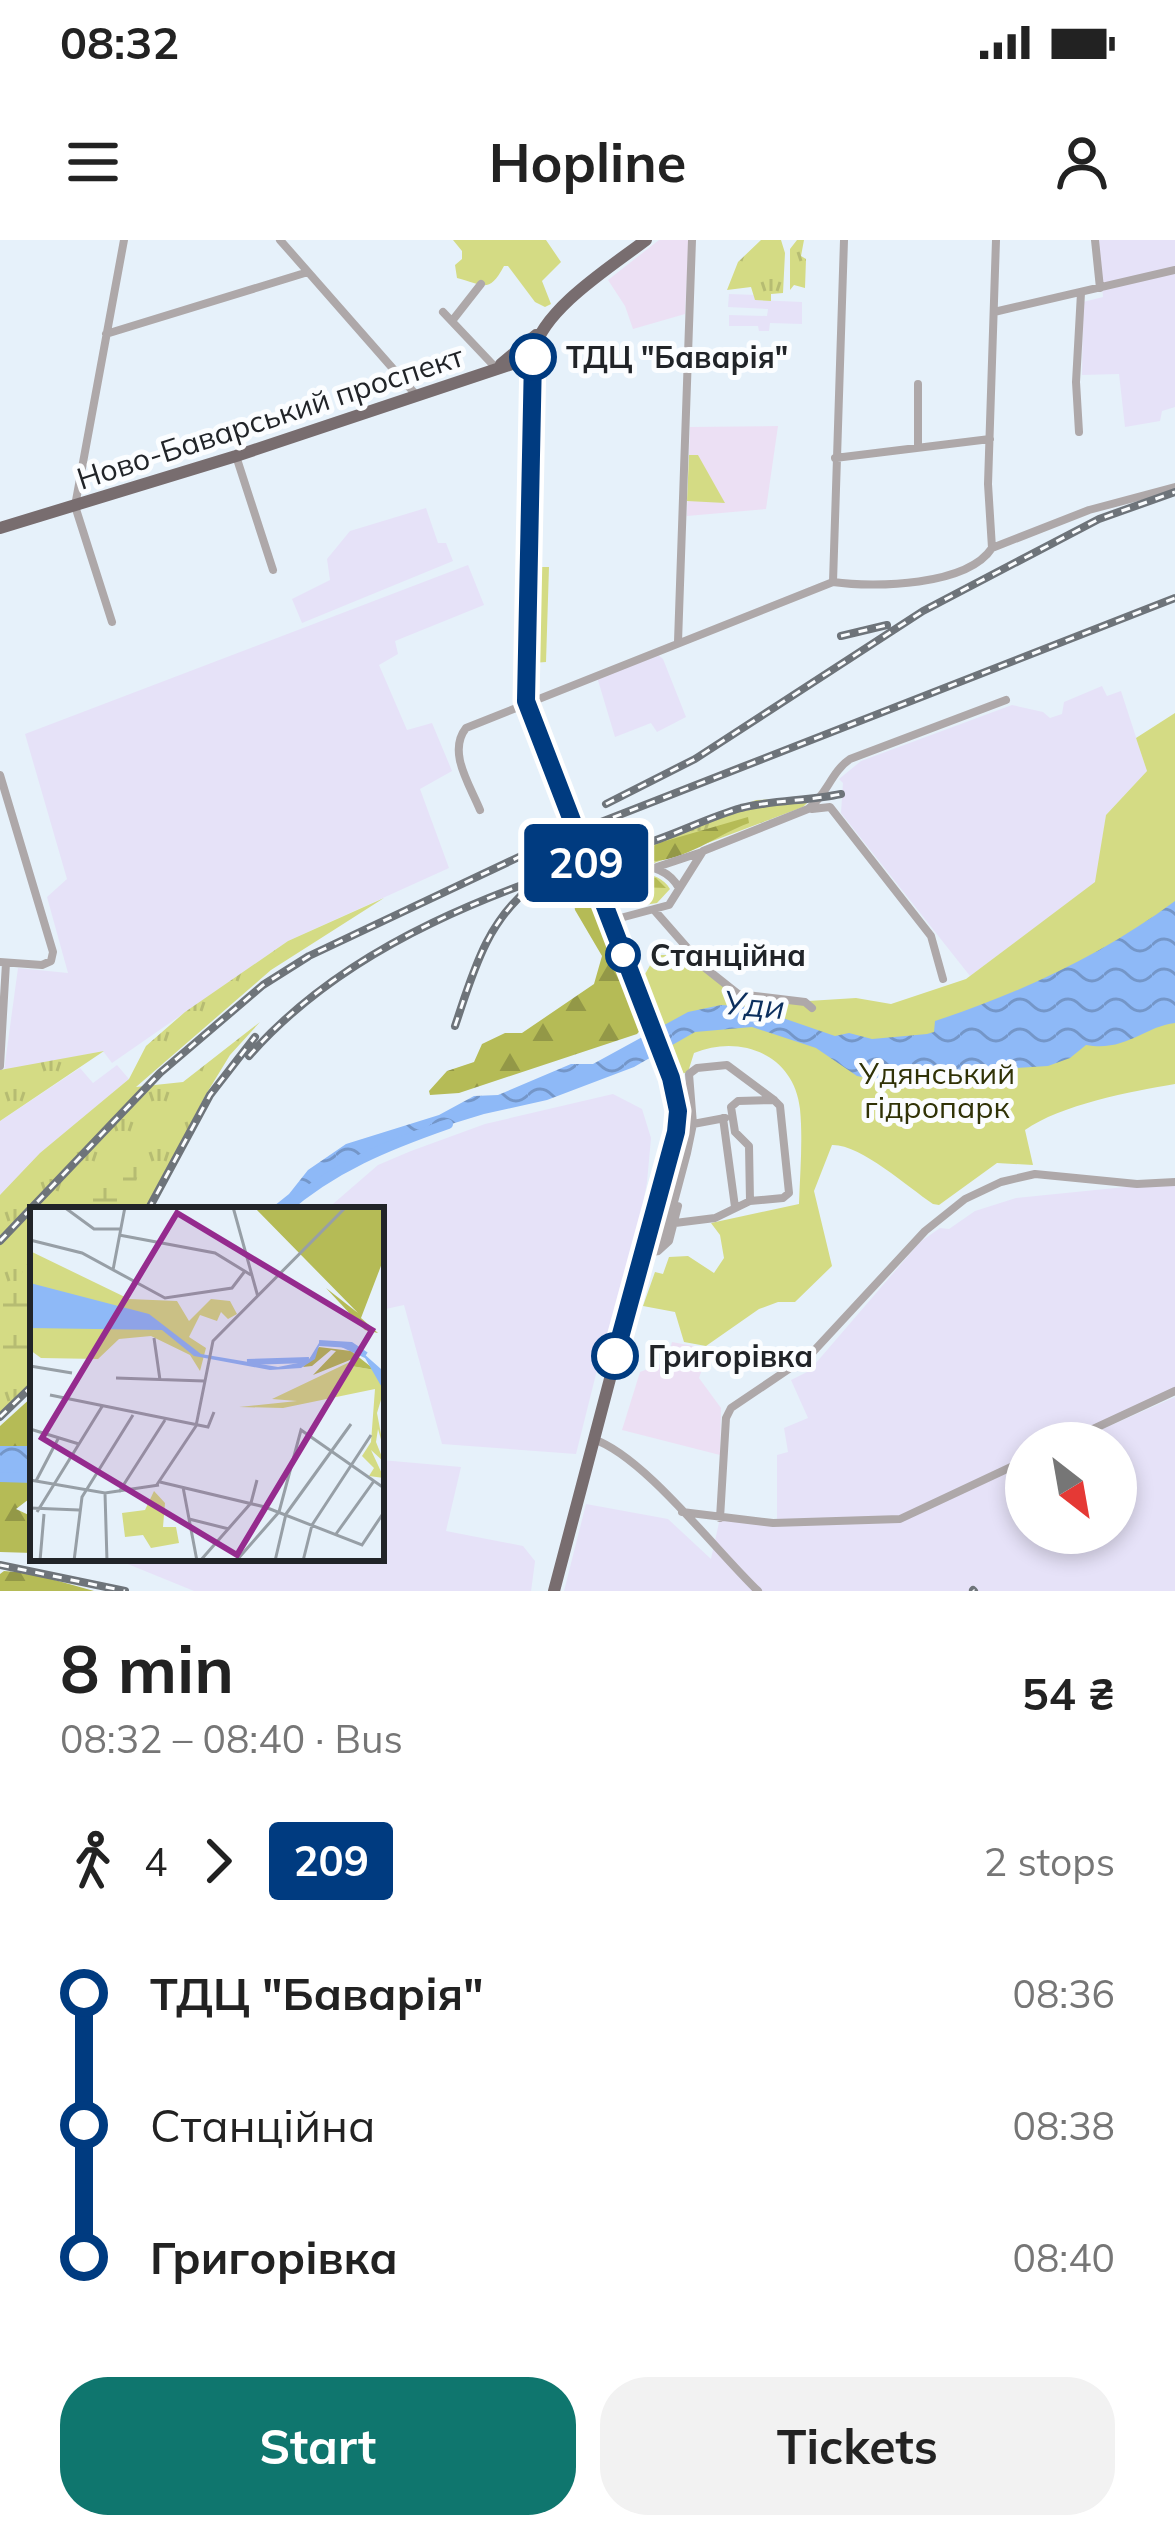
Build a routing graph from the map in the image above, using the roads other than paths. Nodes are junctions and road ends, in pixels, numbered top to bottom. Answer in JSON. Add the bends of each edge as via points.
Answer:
{"nodes":[{"id":1,"x":124,"y":240,"type":"edge"},
{"id":2,"x":280,"y":240,"type":"edge"},
{"id":3,"x":646,"y":240,"type":"edge"},
{"id":4,"x":692,"y":240,"type":"edge"},
{"id":5,"x":844,"y":240,"type":"edge"},
{"id":6,"x":996,"y":240,"type":"edge"},
{"id":7,"x":1095,"y":240,"type":"edge"},
{"id":8,"x":1175,"y":270,"type":"edge"},
{"id":9,"x":308,"y":272,"type":"junction"},
{"id":10,"x":482,"y":284,"type":"dead end"},
{"id":11,"x":1100,"y":288,"type":"junction"},
{"id":12,"x":1081,"y":292,"type":"junction"},
{"id":13,"x":443,"y":312,"type":"dead end"},
{"id":14,"x":994,"y":312,"type":"junction"},
{"id":15,"x":452,"y":321,"type":"junction"},
{"id":16,"x":541,"y":330,"type":"junction"},
{"id":17,"x":106,"y":334,"type":"junction"},
{"id":18,"x":533,"y":357,"type":"junction"},
{"id":19,"x":496,"y":368,"type":"junction"},
{"id":20,"x":918,"y":384,"type":"dead end"},
{"id":21,"x":532,"y":392,"type":"junction"},
{"id":22,"x":417,"y":396,"type":"junction"},
{"id":23,"x":1078,"y":432,"type":"dead end"},
{"id":24,"x":990,"y":439,"type":"junction"},
{"id":25,"x":918,"y":447,"type":"junction"},
{"id":26,"x":236,"y":456,"type":"junction"},
{"id":27,"x":836,"y":458,"type":"junction"},
{"id":28,"x":1175,"y":487,"type":"edge"},
{"id":29,"x":75,"y":506,"type":"junction"},
{"id":30,"x":0,"y":528,"type":"edge"},
{"id":31,"x":992,"y":548,"type":"junction"},
{"id":32,"x":273,"y":570,"type":"dead end"},
{"id":33,"x":833,"y":581,"type":"junction"},
{"id":34,"x":112,"y":622,"type":"dead end"},
{"id":35,"x":678,"y":642,"type":"junction"},
{"id":36,"x":1006,"y":700,"type":"dead end"},
{"id":37,"x":526,"y":701,"type":"junction"},
{"id":38,"x":0,"y":775,"type":"edge"},
{"id":39,"x":831,"y":783,"type":"junction"},
{"id":40,"x":830,"y":807,"type":"junction"},
{"id":41,"x":808,"y":809,"type":"junction"},
{"id":42,"x":480,"y":810,"type":"dead end"},
{"id":43,"x":703,"y":851,"type":"junction"},
{"id":44,"x":654,"y":868,"type":"junction"},
{"id":45,"x":680,"y":890,"type":"junction"},
{"id":46,"x":525,"y":896,"type":"dead end"},
{"id":47,"x":655,"y":911,"type":"junction"},
{"id":48,"x":609,"y":921,"type":"junction"},
{"id":49,"x":3,"y":963,"type":"edge"},
{"id":50,"x":943,"y":979,"type":"dead end"},
{"id":51,"x":812,"y":1008,"type":"dead end"},
{"id":52,"x":0,"y":1066,"type":"edge"},
{"id":53,"x":774,"y":1100,"type":"junction"},
{"id":54,"x":728,"y":1118,"type":"junction"},
{"id":55,"x":693,"y":1124,"type":"junction"},
{"id":56,"x":1175,"y":1183,"type":"edge"},
{"id":57,"x":678,"y":1186,"type":"junction"},
{"id":58,"x":750,"y":1201,"type":"junction"},
{"id":59,"x":735,"y":1207,"type":"junction"},
{"id":60,"x":675,"y":1222,"type":"junction"},
{"id":61,"x":657,"y":1252,"type":"junction"},
{"id":62,"x":642,"y":1257,"type":"junction"},
{"id":63,"x":1175,"y":1390,"type":"edge"},
{"id":64,"x":1107,"y":1422,"type":"edge"},
{"id":65,"x":592,"y":1438,"type":"junction"},
{"id":66,"x":1005,"y":1470,"type":"edge"},
{"id":67,"x":682,"y":1512,"type":"junction"},
{"id":68,"x":720,"y":1518,"type":"junction"},
{"id":69,"x":554,"y":1591,"type":"edge"},
{"id":70,"x":758,"y":1591,"type":"edge"}],
"edges":[{"from":1,"to":17,"type":"street"},
{"from":2,"to":9,"type":"street"},
{"from":3,"to":16,"type":"main road"},
{"from":4,"to":35,"type":"street"},
{"from":5,"to":27,"type":"street"},
{"from":6,"to":14,"type":"street"},
{"from":7,"to":11,"type":"street"},
{"from":8,"to":11,"type":"street"},
{"from":9,"to":17,"type":"street"},
{"from":9,"to":22,"type":"street"},
{"from":10,"to":15,"type":"street"},
{"from":11,"to":12,"type":"street"},
{"from":12,"to":14,"type":"street"},
{"from":12,"to":23,"type":"street"},
{"from":13,"to":15,"type":"street"},
{"from":14,"to":24,"type":"street"},
{"from":15,"to":19,"type":"street"},
{"from":16,"to":18,"type":"main road"},
{"from":16,"to":19,"type":"main road"},
{"from":17,"to":29,"type":"street"},
{"from":18,"to":19,"type":"main road","name":"Ново-Баварський проспект"},
{"from":18,"to":21,"type":"main road"},
{"from":19,"to":21,"type":"main road","via":[[511,370]]},
{"from":19,"to":22,"type":"main road","name":"Ново-Баварський проспект"},
{"from":20,"to":25,"type":"street"},
{"from":21,"to":37,"type":"main road"},
{"from":22,"to":26,"type":"main road","name":"Ново-Баварський проспект"},
{"from":24,"to":25,"type":"street"},
{"from":24,"to":31,"type":"street"},
{"from":25,"to":27,"type":"street"},
{"from":26,"to":29,"type":"main road","name":"Ново-Баварський проспект"},
{"from":26,"to":32,"type":"street"},
{"from":27,"to":33,"type":"street"},
{"from":28,"to":31,"type":"street"},
{"from":29,"to":30,"type":"main road","name":"Ново-Баварський проспект"},
{"from":29,"to":34,"type":"street"},
{"from":31,"to":33,"type":"street","via":[[952,574],[860,586]]},
{"from":33,"to":35,"type":"street"},
{"from":35,"to":37,"type":"street"},
{"from":36,"to":39,"type":"street","via":[[850,759]]},
{"from":37,"to":42,"type":"street","via":[[458,738]]},
{"from":37,"to":48,"type":"main road","bridge":true},
{"from":38,"to":49,"type":"street","via":[[52,952],[42,965]]},
{"from":39,"to":40,"type":"street"},
{"from":39,"to":41,"type":"street"},
{"from":40,"to":41,"type":"street"},
{"from":40,"to":50,"type":"street","via":[[932,936]]},
{"from":41,"to":43,"type":"street"},
{"from":43,"to":44,"type":"street"},
{"from":43,"to":45,"type":"street"},
{"from":44,"to":45,"type":"street"},
{"from":44,"to":46,"type":"street","via":[[604,867]]},
{"from":45,"to":47,"type":"street"},
{"from":47,"to":48,"type":"street"},
{"from":47,"to":51,"type":"street","via":[[738,994]]},
{"from":48,"to":62,"type":"main road","via":[[678,1111]]},
{"from":49,"to":52,"type":"street"},
{"from":53,"to":54,"type":"street","via":[[734,1102]]},
{"from":53,"to":55,"type":"street","via":[[727,1065],[697,1069],[689,1074]]},
{"from":53,"to":58,"type":"street","via":[[789,1192]]},
{"from":54,"to":55,"type":"street"},
{"from":54,"to":58,"type":"street","via":[[749,1146]]},
{"from":54,"to":59,"type":"street"},
{"from":55,"to":57,"type":"street"},
{"from":56,"to":68,"type":"street","via":[[1035,1174],[1001,1182],[940,1216],[812,1354],[734,1404]]},
{"from":57,"to":60,"type":"street"},
{"from":57,"to":61,"type":"street"},
{"from":58,"to":59,"type":"street"},
{"from":59,"to":60,"type":"street"},
{"from":60,"to":61,"type":"street"},
{"from":61,"to":62,"type":"street"},
{"from":62,"to":65,"type":"main road"},
{"from":63,"to":64,"type":"street"},
{"from":65,"to":67,"type":"street","via":[[615,1446]]},
{"from":65,"to":69,"type":"main road"},
{"from":66,"to":68,"type":"street","via":[[900,1519]]},
{"from":67,"to":68,"type":"street"},
{"from":67,"to":70,"type":"street"}]}
